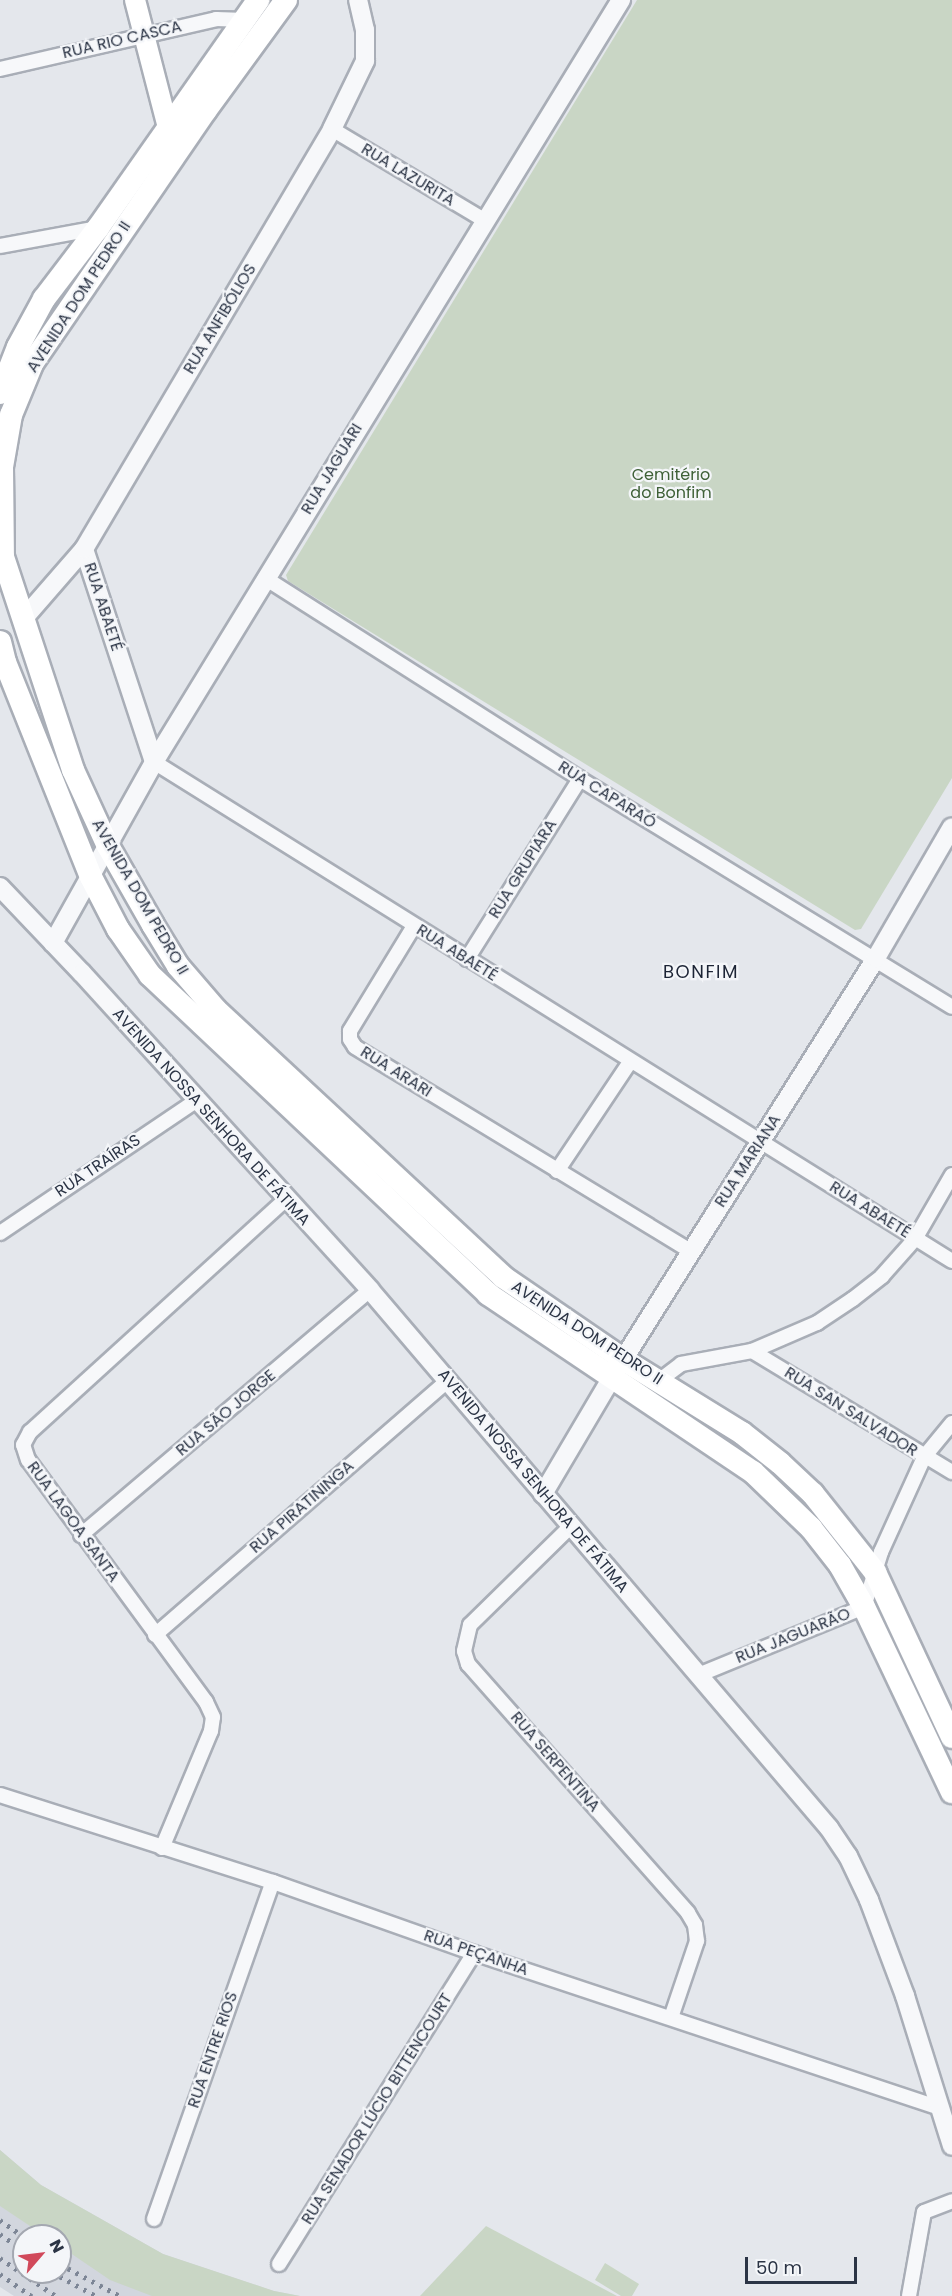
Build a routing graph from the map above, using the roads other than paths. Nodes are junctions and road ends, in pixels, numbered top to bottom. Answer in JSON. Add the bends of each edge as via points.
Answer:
{"nodes":[{"id":1,"x":135,"y":0,"type":"edge"},
{"id":2,"x":258,"y":0,"type":"edge"},
{"id":3,"x":286,"y":0,"type":"edge"},
{"id":4,"x":358,"y":0,"type":"edge"},
{"id":5,"x":617,"y":1,"type":"edge"},
{"id":6,"x":244,"y":20,"type":"junction"},
{"id":7,"x":142,"y":35,"type":"junction"},
{"id":8,"x":0,"y":69,"type":"edge"},
{"id":9,"x":168,"y":128,"type":"junction"},
{"id":10,"x":332,"y":129,"type":"junction"},
{"id":11,"x":484,"y":220,"type":"junction"},
{"id":12,"x":98,"y":228,"type":"junction"},
{"id":13,"x":0,"y":246,"type":"edge"},
{"id":14,"x":0,"y":393,"type":"edge"},
{"id":15,"x":0,"y":527,"type":"edge"},
{"id":16,"x":84,"y":549,"type":"junction"},
{"id":17,"x":265,"y":578,"type":"junction"},
{"id":18,"x":24,"y":618,"type":"junction"},
{"id":19,"x":0,"y":642,"type":"edge"},
{"id":20,"x":154,"y":762,"type":"junction"},
{"id":21,"x":580,"y":779,"type":"junction"},
{"id":22,"x":952,"y":827,"type":"edge"},
{"id":23,"x":108,"y":846,"type":"junction"},
{"id":24,"x":91,"y":877,"type":"junction"},
{"id":25,"x":0,"y":887,"type":"edge"},
{"id":26,"x":414,"y":926,"type":"junction"},
{"id":27,"x":53,"y":943,"type":"junction"},
{"id":28,"x":876,"y":958,"type":"junction"},
{"id":29,"x":467,"y":959,"type":"junction"},
{"id":30,"x":952,"y":1007,"type":"edge"},
{"id":31,"x":630,"y":1062,"type":"junction"},
{"id":32,"x":197,"y":1100,"type":"junction"},
{"id":33,"x":761,"y":1142,"type":"junction"},
{"id":34,"x":557,"y":1171,"type":"junction"},
{"id":35,"x":952,"y":1175,"type":"edge"},
{"id":36,"x":285,"y":1200,"type":"junction"},
{"id":37,"x":0,"y":1233,"type":"edge"},
{"id":38,"x":915,"y":1239,"type":"junction"},
{"id":39,"x":691,"y":1251,"type":"junction"},
{"id":40,"x":952,"y":1261,"type":"edge"},
{"id":41,"x":370,"y":1290,"type":"junction"},
{"id":42,"x":752,"y":1351,"type":"junction"},
{"id":43,"x":624,"y":1360,"type":"junction"},
{"id":44,"x":611,"y":1379,"type":"junction"},
{"id":45,"x":448,"y":1380,"type":"junction"},
{"id":46,"x":660,"y":1380,"type":"junction"},
{"id":47,"x":952,"y":1423,"type":"edge"},
{"id":48,"x":924,"y":1457,"type":"junction"},
{"id":49,"x":952,"y":1472,"type":"edge"},
{"id":50,"x":543,"y":1494,"type":"junction"},
{"id":51,"x":570,"y":1527,"type":"junction"},
{"id":52,"x":81,"y":1535,"type":"junction"},
{"id":53,"x":875,"y":1572,"type":"junction"},
{"id":54,"x":864,"y":1607,"type":"junction"},
{"id":55,"x":155,"y":1635,"type":"junction"},
{"id":56,"x":698,"y":1675,"type":"junction"},
{"id":57,"x":952,"y":1737,"type":"edge"},
{"id":58,"x":952,"y":1792,"type":"edge"},
{"id":59,"x":0,"y":1795,"type":"edge"},
{"id":60,"x":162,"y":1848,"type":"junction"},
{"id":61,"x":273,"y":1882,"type":"junction"},
{"id":62,"x":474,"y":1953,"type":"junction"},
{"id":63,"x":671,"y":2018,"type":"junction"},
{"id":64,"x":947,"y":2110,"type":"edge"},
{"id":65,"x":952,"y":2146,"type":"edge"},
{"id":66,"x":952,"y":2202,"type":"edge"},
{"id":67,"x":154,"y":2219,"type":"dead end"},
{"id":68,"x":279,"y":2264,"type":"dead end"},
{"id":69,"x":909,"y":2296,"type":"edge"}],
"edges":[{"from":1,"to":7,"type":"main road"},
{"from":2,"to":6,"type":"main road","name":"AVENIDA DOM PEDRO II"},
{"from":3,"to":15,"type":"main road","name":"AVENIDA DOM PEDRO II","via":[[32,363],[11,415],[2,467]]},
{"from":4,"to":10,"type":"street","name":"RUA ANFIBÓLIOS","via":[[366,38],[365,61]]},
{"from":5,"to":11,"type":"street","name":"RUA JAGUARI"},
{"from":6,"to":7,"type":"street","name":"RUA RIO CASCA","via":[[216,19]]},
{"from":6,"to":9,"type":"main road","name":"AVENIDA DOM PEDRO II"},
{"from":7,"to":8,"type":"street","name":"RUA RIO CASCA"},
{"from":7,"to":9,"type":"main road"},
{"from":9,"to":12,"type":"main road","name":"AVENIDA DOM PEDRO II"},
{"from":10,"to":11,"type":"street","name":"RUA LAZURITA"},
{"from":10,"to":16,"type":"street","name":"RUA ANFIBÓLIOS"},
{"from":11,"to":17,"type":"street","name":"RUA JAGUARI"},
{"from":12,"to":13,"type":"street"},
{"from":12,"to":14,"type":"main road","name":"AVENIDA DOM PEDRO II","via":[[44,299],[18,347]]},
{"from":15,"to":18,"type":"main road","name":"AVENIDA DOM PEDRO II","via":[[3,558]]},
{"from":16,"to":18,"type":"street","name":"RUA ANFIBÓLIOS"},
{"from":16,"to":20,"type":"street","name":"RUA ABAETÉ"},
{"from":17,"to":20,"type":"street","name":"RUA JAGUARI"},
{"from":17,"to":21,"type":"street","name":"RUA CAPARAÓ"},
{"from":18,"to":23,"type":"main road","name":"AVENIDA DOM PEDRO II","via":[[56,726]]},
{"from":19,"to":24,"type":"main road","name":"AVENIDA DOM PEDRO II"},
{"from":20,"to":23,"type":"street","name":"RUA JAGUARI"},
{"from":20,"to":26,"type":"street","name":"RUA ABAETÉ"},
{"from":21,"to":28,"type":"street","name":"RUA CAPARAÓ"},
{"from":21,"to":29,"type":"street","name":"RUA GRUPIARA"},
{"from":22,"to":28,"type":"street","name":"RUA MARIANA"},
{"from":23,"to":24,"type":"street","name":"RUA JAGUARI"},
{"from":23,"to":43,"type":"main road","name":"AVENIDA DOM PEDRO II","via":[[178,966],[216,1010],[503,1277]]},
{"from":24,"to":27,"type":"street","name":"RUA JAGUARI"},
{"from":24,"to":44,"type":"main road","name":"AVENIDA DOM PEDRO II","via":[[118,929],[150,975],[488,1294]]},
{"from":25,"to":27,"type":"street","name":"AVENIDA NOSSA SENHORA DE FÁTIMA"},
{"from":26,"to":29,"type":"street","name":"RUA ABAETÉ"},
{"from":26,"to":34,"type":"street","name":"RUA ARARI","via":[[350,1031],[352,1044]]},
{"from":27,"to":32,"type":"street","name":"AVENIDA NOSSA SENHORA DE FÁTIMA"},
{"from":28,"to":30,"type":"street","name":"RUA CAPARAÓ"},
{"from":28,"to":33,"type":"street","name":"RUA MARIANA"},
{"from":29,"to":31,"type":"street","name":"RUA ABAETÉ"},
{"from":31,"to":33,"type":"street","name":"RUA ABAETÉ"},
{"from":31,"to":34,"type":"street"},
{"from":32,"to":36,"type":"street","name":"AVENIDA NOSSA SENHORA DE FÁTIMA"},
{"from":32,"to":37,"type":"street","name":"RUA TRAÍRAS"},
{"from":33,"to":38,"type":"street","name":"RUA ABAETÉ"},
{"from":33,"to":39,"type":"street","name":"RUA MARIANA"},
{"from":34,"to":39,"type":"street","name":"RUA ARARI"},
{"from":35,"to":38,"type":"street"},
{"from":36,"to":41,"type":"street","name":"AVENIDA NOSSA SENHORA DE FÁTIMA"},
{"from":36,"to":52,"type":"street","name":"RUA LAGOA SANTA","via":[[25,1439],[23,1452]]},
{"from":38,"to":40,"type":"street","name":"RUA ABAETÉ"},
{"from":38,"to":42,"type":"street","via":[[882,1276],[853,1299],[817,1323]]},
{"from":39,"to":43,"type":"street","name":"RUA MARIANA"},
{"from":41,"to":45,"type":"street","name":"AVENIDA NOSSA SENHORA DE FÁTIMA"},
{"from":41,"to":52,"type":"street","name":"RUA SÃO JORGE"},
{"from":42,"to":46,"type":"street","via":[[681,1364]]},
{"from":42,"to":48,"type":"street","name":"RUA SAN SALVADOR"},
{"from":43,"to":44,"type":"street","name":"RUA MARIANA"},
{"from":43,"to":46,"type":"main road","name":"AVENIDA DOM PEDRO II"},
{"from":44,"to":50,"type":"street","name":"RUA MARIANA"},
{"from":44,"to":54,"type":"main road","name":"AVENIDA DOM PEDRO II","via":[[753,1472],[811,1528],[840,1565]]},
{"from":45,"to":50,"type":"street","name":"AVENIDA NOSSA SENHORA DE FÁTIMA"},
{"from":45,"to":55,"type":"street","name":"RUA PIRATININGA"},
{"from":46,"to":53,"type":"main road","name":"AVENIDA DOM PEDRO II","via":[[742,1433],[780,1463],[813,1494]]},
{"from":47,"to":48,"type":"street","name":"RUA JAGUARÃO"},
{"from":48,"to":49,"type":"street","name":"RUA SAN SALVADOR"},
{"from":48,"to":53,"type":"street","name":"RUA JAGUARÃO"},
{"from":50,"to":51,"type":"street","name":"AVENIDA NOSSA SENHORA DE FÁTIMA"},
{"from":51,"to":56,"type":"street","name":"AVENIDA NOSSA SENHORA DE FÁTIMA"},
{"from":51,"to":63,"type":"street","name":"RUA SERPENTINA","via":[[470,1625],[464,1651],[468,1664],[695,1925],[697,1941]]},
{"from":52,"to":55,"type":"street","name":"RUA LAGOA SANTA"},
{"from":53,"to":54,"type":"street","name":"RUA JAGUARÃO"},
{"from":53,"to":57,"type":"main road","name":"AVENIDA DOM PEDRO II"},
{"from":54,"to":56,"type":"street","name":"RUA JAGUARÃO"},
{"from":54,"to":58,"type":"main road","name":"AVENIDA DOM PEDRO II"},
{"from":55,"to":60,"type":"street","name":"RUA LAGOA SANTA","via":[[213,1717],[211,1731]]},
{"from":56,"to":64,"type":"street","name":"AVENIDA NOSSA SENHORA DE FÁTIMA","via":[[829,1828],[848,1856],[869,1900]]},
{"from":59,"to":60,"type":"street","name":"RUA PEÇANHA"},
{"from":60,"to":61,"type":"street","name":"RUA PEÇANHA"},
{"from":61,"to":62,"type":"street","name":"RUA PEÇANHA"},
{"from":61,"to":67,"type":"street","name":"RUA ENTRE RIOS"},
{"from":62,"to":63,"type":"street","name":"RUA PEÇANHA"},
{"from":62,"to":68,"type":"street","name":"RUA SENADOR LÚCIO BITTENCOURT"},
{"from":63,"to":64,"type":"street","name":"RUA PEÇANHA"},
{"from":64,"to":65,"type":"street","name":"AVENIDA NOSSA SENHORA DE FÁTIMA"},
{"from":66,"to":69,"type":"street","via":[[924,2212]]}]}
